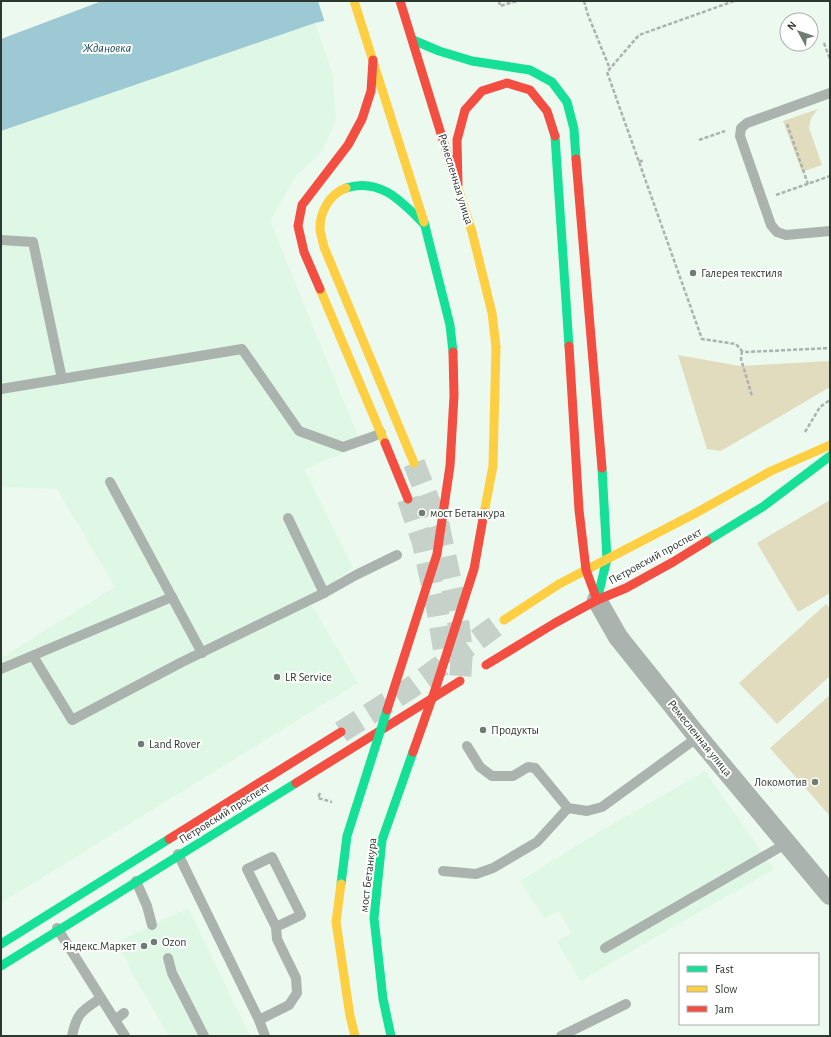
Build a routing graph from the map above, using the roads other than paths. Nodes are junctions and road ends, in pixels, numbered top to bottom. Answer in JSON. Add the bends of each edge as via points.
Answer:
{"nodes":[{"id":1,"x":354,"y":1,"type":"edge"},
{"id":2,"x":400,"y":1,"type":"edge"},
{"id":3,"x":413,"y":40,"type":"junction"},
{"id":4,"x":374,"y":60,"type":"junction"},
{"id":5,"x":830,"y":93,"type":"edge"},
{"id":6,"x":458,"y":185,"type":"junction"},
{"id":7,"x":425,"y":225,"type":"junction"},
{"id":8,"x":830,"y":231,"type":"edge"},
{"id":9,"x":1,"y":240,"type":"edge"},
{"id":10,"x":496,"y":347,"type":"joint"},
{"id":11,"x":62,"y":379,"type":"junction"},
{"id":12,"x":1,"y":389,"type":"edge"},
{"id":13,"x":381,"y":433,"type":"junction"},
{"id":14,"x":830,"y":445,"type":"edge"},
{"id":15,"x":830,"y":456,"type":"edge"},
{"id":16,"x":414,"y":463,"type":"tunnel mouth"},
{"id":17,"x":110,"y":482,"type":"dead end"},
{"id":18,"x":408,"y":499,"type":"tunnel mouth"},
{"id":19,"x":288,"y":518,"type":"dead end"},
{"id":20,"x":397,"y":555,"type":"dead end"},
{"id":21,"x":607,"y":559,"type":"junction"},
{"id":22,"x":586,"y":570,"type":"junction"},
{"id":23,"x":324,"y":593,"type":"junction"},
{"id":24,"x":172,"y":596,"type":"junction"},
{"id":25,"x":597,"y":600,"type":"junction"},
{"id":26,"x":504,"y":620,"type":"tunnel mouth"},
{"id":27,"x":202,"y":653,"type":"junction"},
{"id":28,"x":33,"y":656,"type":"junction"},
{"id":29,"x":486,"y":666,"type":"dead end"},
{"id":30,"x":1,"y":669,"type":"edge"},
{"id":31,"x":460,"y":681,"type":"dead end"},
{"id":32,"x":340,"y":732,"type":"tunnel mouth"},
{"id":33,"x":698,"y":737,"type":"junction"},
{"id":34,"x":467,"y":746,"type":"dead end"},
{"id":35,"x":568,"y":808,"type":"junction"},
{"id":36,"x":170,"y":838,"type":"junction"},
{"id":37,"x":787,"y":843,"type":"junction"},
{"id":38,"x":179,"y":855,"type":"junction"},
{"id":39,"x":127,"y":866,"type":"junction"},
{"id":40,"x":443,"y":871,"type":"dead end"},
{"id":41,"x":137,"y":882,"type":"junction"},
{"id":42,"x":830,"y":895,"type":"edge"},
{"id":43,"x":48,"y":915,"type":"junction"},
{"id":44,"x":152,"y":925,"type":"dead end"},
{"id":45,"x":276,"y":927,"type":"junction"},
{"id":46,"x":58,"y":931,"type":"junction"},
{"id":47,"x":1,"y":944,"type":"edge"},
{"id":48,"x":604,"y":948,"type":"dead end"},
{"id":49,"x":168,"y":958,"type":"dead end"},
{"id":50,"x":1,"y":966,"type":"edge"},
{"id":51,"x":101,"y":998,"type":"junction"},
{"id":52,"x":626,"y":1004,"type":"dead end"},
{"id":53,"x":124,"y":1013,"type":"dead end"},
{"id":54,"x":115,"y":1020,"type":"junction"},
{"id":55,"x":259,"y":1020,"type":"junction"},
{"id":56,"x":72,"y":1036,"type":"edge"},
{"id":57,"x":125,"y":1036,"type":"edge"},
{"id":58,"x":204,"y":1036,"type":"edge"},
{"id":59,"x":265,"y":1036,"type":"edge"},
{"id":60,"x":355,"y":1036,"type":"edge"},
{"id":61,"x":391,"y":1036,"type":"edge"},
{"id":62,"x":561,"y":1036,"type":"edge"}],
"edges":[{"from":1,"to":4,"type":"street"},
{"from":2,"to":3,"type":"street","name":"Ремесленная улица"},
{"from":3,"to":6,"type":"street","name":"Ремесленная улица"},
{"from":3,"to":21,"type":"street","via":[[472,61],[530,70],[552,82],[567,102],[574,129]]},
{"from":4,"to":7,"type":"street"},
{"from":4,"to":13,"type":"street","via":[[371,91],[362,119],[348,145],[302,205],[298,226],[304,252]]},
{"from":5,"to":8,"type":"lane","via":[[747,123],[741,128],[740,136],[771,225],[777,232],[786,235]]},
{"from":6,"to":10,"type":"street","name":"Ремесленная улица","via":[[481,266],[492,314]]},
{"from":6,"to":22,"type":"street","name":"Ремесленная улица","via":[[457,140],[465,110],[482,91],[501,85],[508,83],[530,90],[547,110],[555,132],[578,510]]},
{"from":7,"to":16,"type":"street","via":[[400,200],[378,187],[356,185],[338,191],[324,207],[320,228],[324,247]]},
{"from":7,"to":60,"type":"street","bridge":true,"via":[[450,325],[453,352],[454,396],[450,466],[437,554],[347,836],[336,922]]},
{"from":9,"to":11,"type":"lane","via":[[34,242]]},
{"from":10,"to":61,"type":"street","name":"мост Бетанкура","bridge":true,"via":[[493,466],[474,569],[382,840],[374,918],[383,999]]},
{"from":11,"to":12,"type":"lane"},
{"from":11,"to":13,"type":"lane","via":[[242,349],[298,431],[343,447]]},
{"from":13,"to":18,"type":"street"},
{"from":14,"to":21,"type":"street","name":"Петровский проспект","via":[[771,471]]},
{"from":15,"to":25,"type":"street","name":"Петровский проспект","via":[[764,506],[656,572]]},
{"from":17,"to":24,"type":"lane"},
{"from":19,"to":23,"type":"lane"},
{"from":20,"to":23,"type":"lane"},
{"from":21,"to":22,"type":"street","name":"Петровский проспект"},
{"from":21,"to":25,"type":"street"},
{"from":22,"to":25,"type":"street","name":"Ремесленная улица"},
{"from":22,"to":26,"type":"street","name":"Петровский проспект","via":[[559,584]]},
{"from":23,"to":27,"type":"lane"},
{"from":24,"to":27,"type":"lane"},
{"from":24,"to":28,"type":"lane"},
{"from":25,"to":29,"type":"street","name":"Петровский проспект","via":[[554,623]]},
{"from":25,"to":33,"type":"street","name":"Ремесленная улица","via":[[618,637]]},
{"from":27,"to":28,"type":"lane","via":[[72,720]]},
{"from":28,"to":30,"type":"lane"},
{"from":31,"to":38,"type":"street","name":"Петровский проспект"},
{"from":32,"to":36,"type":"street","name":"Петровский проспект"},
{"from":33,"to":35,"type":"lane","via":[[602,807],[588,811]]},
{"from":33,"to":37,"type":"street","name":"Ремесленная улица"},
{"from":34,"to":35,"type":"lane","via":[[480,767],[492,776],[513,776],[528,766],[535,768]]},
{"from":35,"to":40,"type":"lane","via":[[537,842],[493,868],[476,874]]},
{"from":36,"to":38,"type":"lane"},
{"from":36,"to":39,"type":"street","name":"Петровский проспект"},
{"from":37,"to":42,"type":"street","name":"Ремесленная улица"},
{"from":37,"to":48,"type":"lane"},
{"from":38,"to":41,"type":"street","name":"Петровский проспект"},
{"from":38,"to":55,"type":"lane"},
{"from":39,"to":41,"type":"lane"},
{"from":39,"to":43,"type":"street","name":"Петровский проспект"},
{"from":41,"to":44,"type":"lane"},
{"from":41,"to":46,"type":"street","name":"Петровский проспект"},
{"from":43,"to":46,"type":"lane"},
{"from":43,"to":47,"type":"street","name":"Петровский проспект"},
{"from":45,"to":45,"type":"lane","via":[[247,869],[272,857],[301,915]]},
{"from":45,"to":55,"type":"lane","via":[[277,939],[296,978],[297,993],[289,1005]]},
{"from":46,"to":50,"type":"street","name":"Петровский проспект"},
{"from":46,"to":51,"type":"lane"},
{"from":49,"to":58,"type":"lane","via":[[172,973]]},
{"from":51,"to":54,"type":"lane"},
{"from":51,"to":56,"type":"lane","via":[[80,1012]]},
{"from":52,"to":62,"type":"lane"},
{"from":53,"to":54,"type":"lane"},
{"from":54,"to":57,"type":"lane"},
{"from":55,"to":59,"type":"lane"}]}
